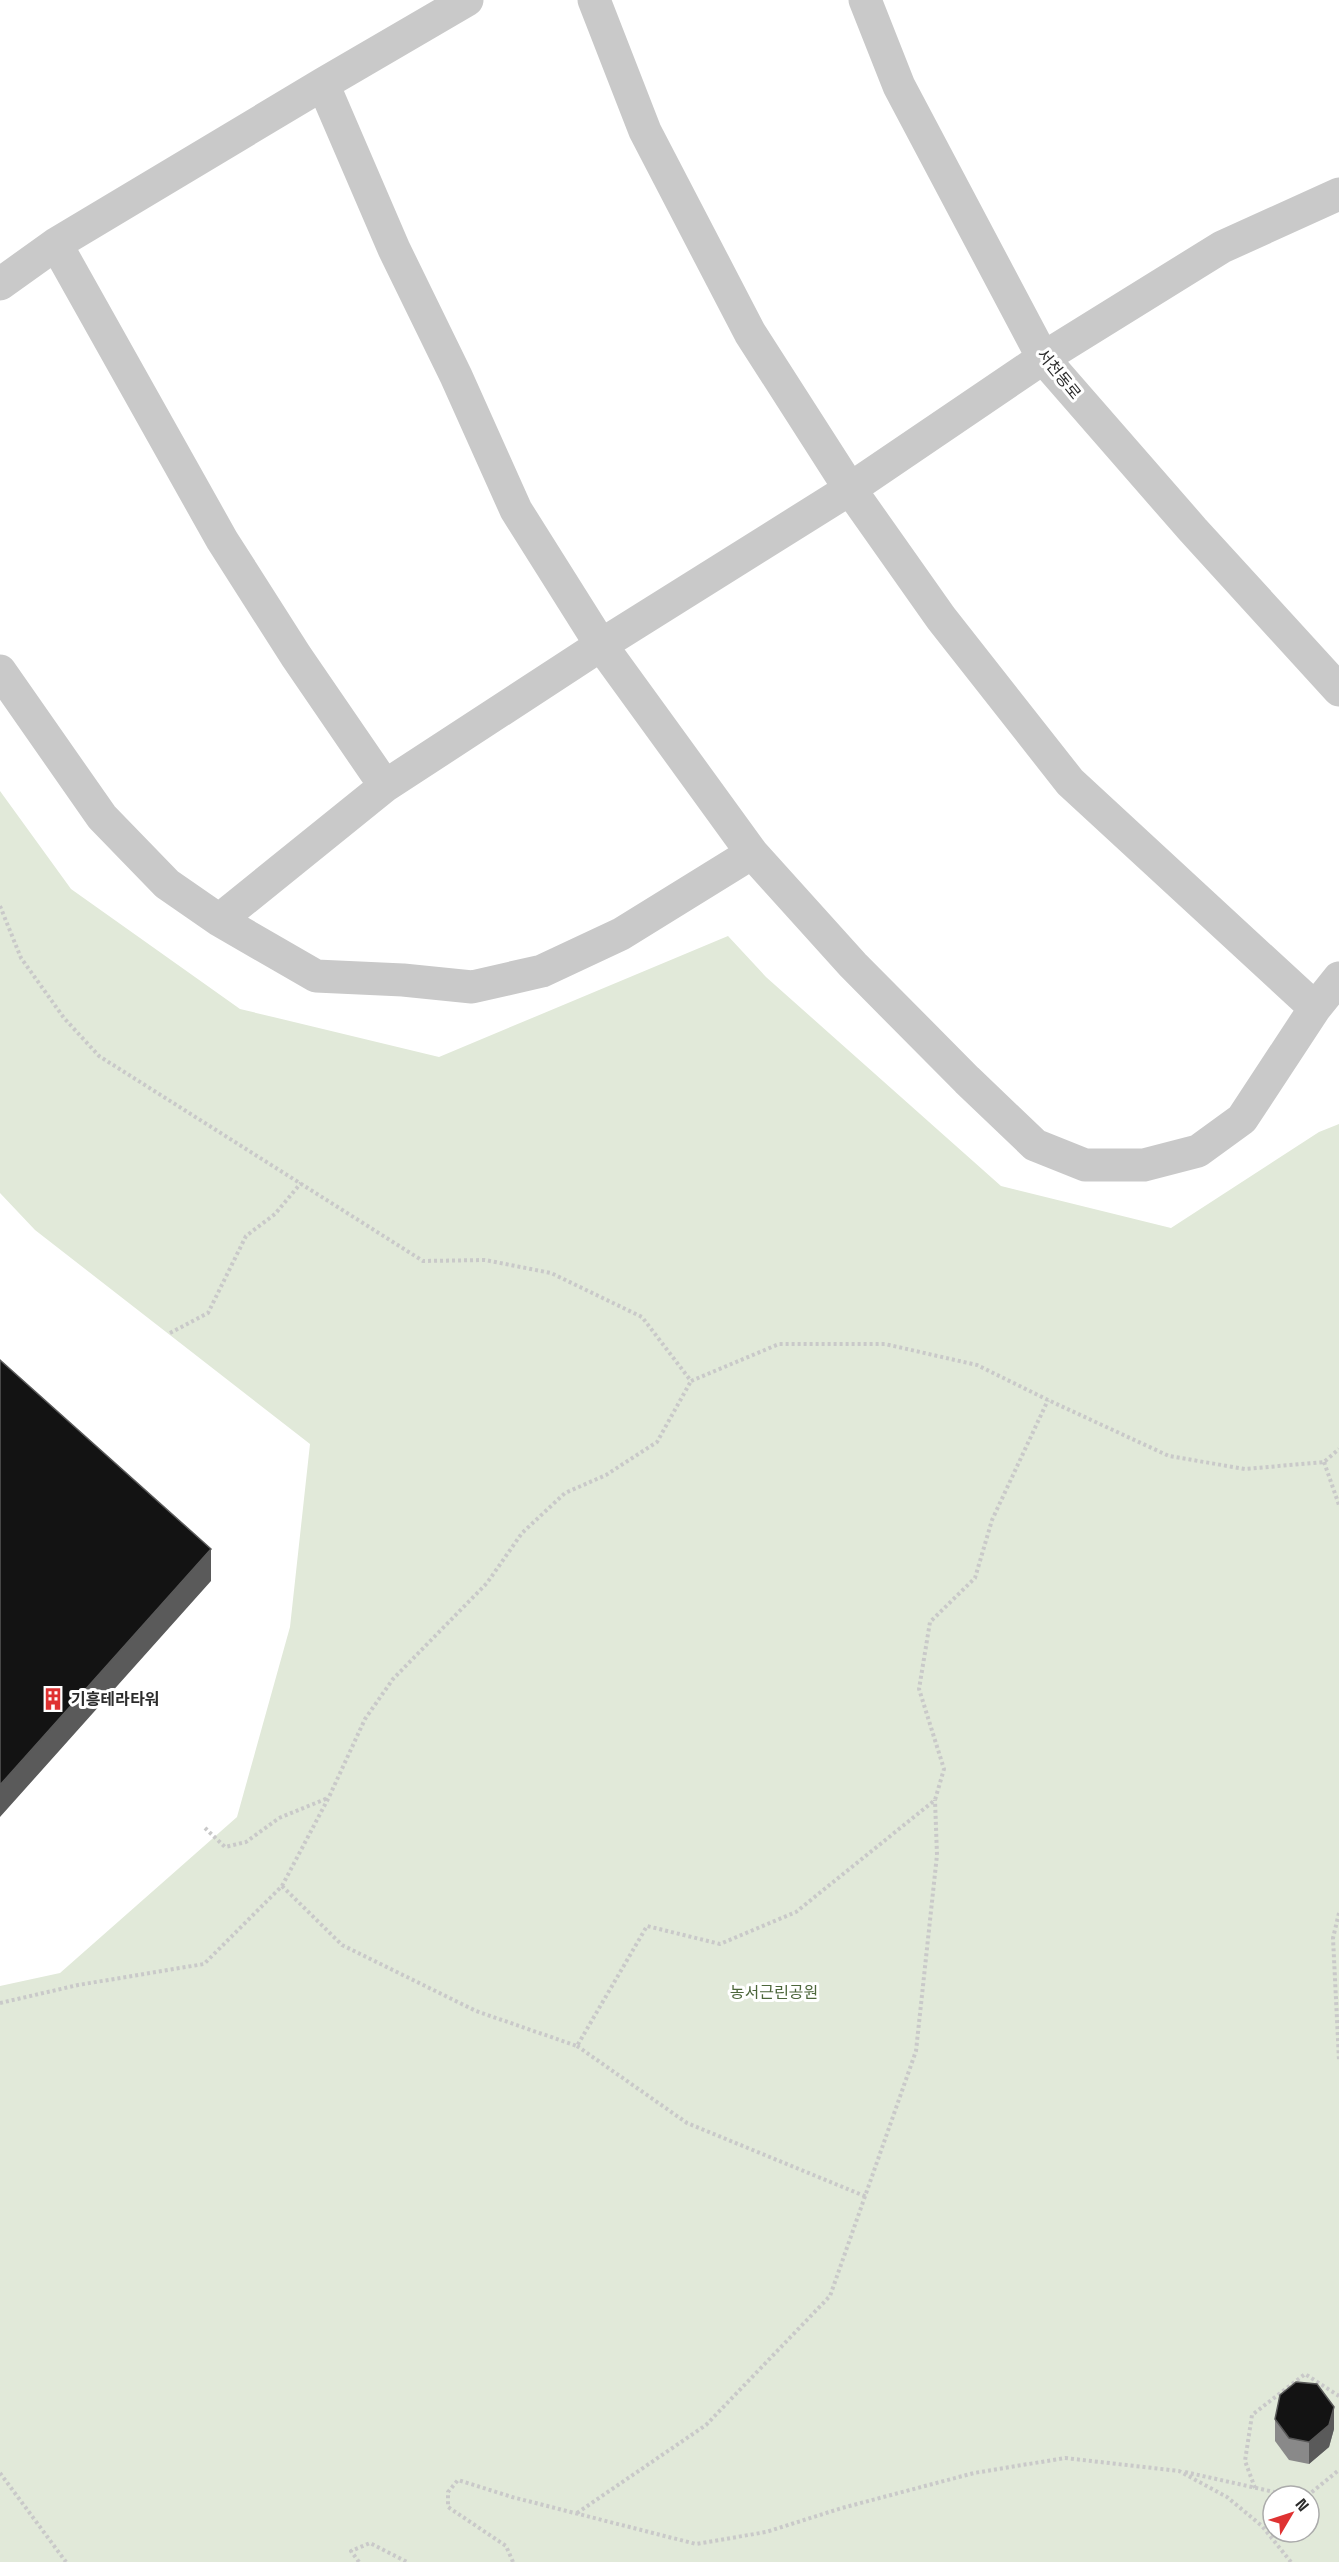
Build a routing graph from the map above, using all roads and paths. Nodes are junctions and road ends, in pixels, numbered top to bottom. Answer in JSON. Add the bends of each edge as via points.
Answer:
{"nodes":[{"id":1,"x":467,"y":0,"type":"edge"},
{"id":2,"x":594,"y":0,"type":"edge"},
{"id":3,"x":865,"y":0,"type":"edge"},
{"id":4,"x":323,"y":84,"type":"junction"},
{"id":5,"x":1339,"y":194,"type":"edge"},
{"id":6,"x":56,"y":244,"type":"junction"},
{"id":7,"x":0,"y":284,"type":"edge"},
{"id":8,"x":1043,"y":358,"type":"junction"},
{"id":9,"x":850,"y":489,"type":"junction"},
{"id":10,"x":601,"y":645,"type":"junction"},
{"id":11,"x":0,"y":671,"type":"edge"},
{"id":12,"x":1339,"y":690,"type":"edge"},
{"id":13,"x":385,"y":786,"type":"junction"},
{"id":14,"x":752,"y":853,"type":"junction"},
{"id":15,"x":0,"y":906,"type":"edge"},
{"id":16,"x":219,"y":920,"type":"junction"},
{"id":17,"x":1339,"y":978,"type":"edge"},
{"id":18,"x":1315,"y":1008,"type":"junction"},
{"id":19,"x":301,"y":1183,"type":"junction"},
{"id":20,"x":170,"y":1333,"type":"dead end"},
{"id":21,"x":691,"y":1381,"type":"junction"},
{"id":22,"x":1047,"y":1400,"type":"junction"},
{"id":23,"x":1339,"y":1449,"type":"edge"},
{"id":24,"x":1324,"y":1462,"type":"junction"},
{"id":25,"x":1339,"y":1505,"type":"edge"},
{"id":26,"x":329,"y":1797,"type":"junction"},
{"id":27,"x":935,"y":1800,"type":"junction"},
{"id":28,"x":205,"y":1828,"type":"dead end"},
{"id":29,"x":282,"y":1886,"type":"junction"},
{"id":30,"x":1339,"y":1913,"type":"edge"},
{"id":31,"x":0,"y":2003,"type":"edge"},
{"id":32,"x":577,"y":2046,"type":"junction"},
{"id":33,"x":1339,"y":2060,"type":"edge"},
{"id":34,"x":867,"y":2197,"type":"junction"},
{"id":35,"x":1339,"y":2396,"type":"edge"},
{"id":36,"x":1179,"y":2470,"type":"junction"},
{"id":37,"x":1339,"y":2470,"type":"edge"},
{"id":38,"x":0,"y":2473,"type":"edge"},
{"id":39,"x":1321,"y":2485,"type":"edge"},
{"id":40,"x":1255,"y":2488,"type":"junction"},
{"id":41,"x":1261,"y":2489,"type":"edge"},
{"id":42,"x":577,"y":2513,"type":"junction"},
{"id":43,"x":66,"y":2562,"type":"edge"},
{"id":44,"x":359,"y":2562,"type":"edge"},
{"id":45,"x":408,"y":2562,"type":"edge"},
{"id":46,"x":513,"y":2562,"type":"edge"},
{"id":47,"x":1292,"y":2562,"type":"edge"}],
"edges":[{"from":1,"to":4,"type":"street"},
{"from":2,"to":9,"type":"street","via":[[645,131],[745,323]]},
{"from":3,"to":8,"type":"street","name":"서천동로","via":[[899,86]]},
{"from":4,"to":6,"type":"street"},
{"from":4,"to":10,"type":"street","via":[[394,249],[516,510]]},
{"from":5,"to":8,"type":"street","via":[[1222,247]]},
{"from":6,"to":7,"type":"street"},
{"from":6,"to":13,"type":"street","via":[[222,540]]},
{"from":8,"to":9,"type":"street"},
{"from":8,"to":12,"type":"street","name":"서천동로"},
{"from":9,"to":10,"type":"street"},
{"from":9,"to":18,"type":"street","via":[[941,618],[1070,782]]},
{"from":10,"to":13,"type":"street"},
{"from":10,"to":14,"type":"street"},
{"from":11,"to":16,"type":"street","via":[[102,817],[167,884]]},
{"from":13,"to":16,"type":"street"},
{"from":14,"to":16,"type":"street","via":[[621,934],[542,971],[472,987],[316,976]]},
{"from":14,"to":18,"type":"street","via":[[853,965],[1035,1145],[1085,1165],[1144,1165],[1198,1151],[1242,1119]]},
{"from":15,"to":19,"type":"path","via":[[21,958],[64,1018],[99,1056]]},
{"from":17,"to":18,"type":"street"},
{"from":19,"to":20,"type":"path","via":[[275,1214],[246,1236],[208,1312]]},
{"from":19,"to":21,"type":"path","via":[[423,1261],[485,1260],[551,1274],[642,1317]]},
{"from":21,"to":22,"type":"path","via":[[779,1344],[885,1344],[977,1365]]},
{"from":21,"to":26,"type":"path","via":[[657,1442],[606,1475],[565,1492],[522,1533],[487,1583],[393,1679],[365,1719]]},
{"from":22,"to":24,"type":"path","via":[[1169,1456],[1245,1469]]},
{"from":22,"to":27,"type":"path","via":[[992,1520],[975,1578],[930,1622],[919,1689],[944,1769]]},
{"from":23,"to":24,"type":"path"},
{"from":24,"to":25,"type":"path"},
{"from":26,"to":28,"type":"path","via":[[279,1818],[246,1842],[225,1847]]},
{"from":26,"to":29,"type":"path"},
{"from":27,"to":32,"type":"path","via":[[796,1912],[720,1944],[647,1926]]},
{"from":27,"to":34,"type":"path","via":[[938,1855],[916,2051]]},
{"from":29,"to":31,"type":"path","via":[[204,1964],[78,1985]]},
{"from":29,"to":32,"type":"path","via":[[342,1945],[476,2011]]},
{"from":30,"to":33,"type":"path","via":[[1333,1938]]},
{"from":32,"to":34,"type":"path","via":[[687,2123]]},
{"from":34,"to":42,"type":"path","via":[[830,2296],[706,2425]]},
{"from":35,"to":40,"type":"path","via":[[1305,2373],[1252,2415],[1245,2461]]},
{"from":36,"to":40,"type":"path"},
{"from":36,"to":42,"type":"path","via":[[1065,2458],[974,2473],[766,2532],[696,2544]]},
{"from":36,"to":47,"type":"path","via":[[1227,2497],[1262,2526]]},
{"from":37,"to":39,"type":"path"},
{"from":38,"to":43,"type":"path"},
{"from":40,"to":41,"type":"path"},
{"from":42,"to":46,"type":"path","via":[[458,2480],[448,2492],[448,2507],[506,2546]]},
{"from":44,"to":45,"type":"path","via":[[351,2551],[370,2543]]}]}
